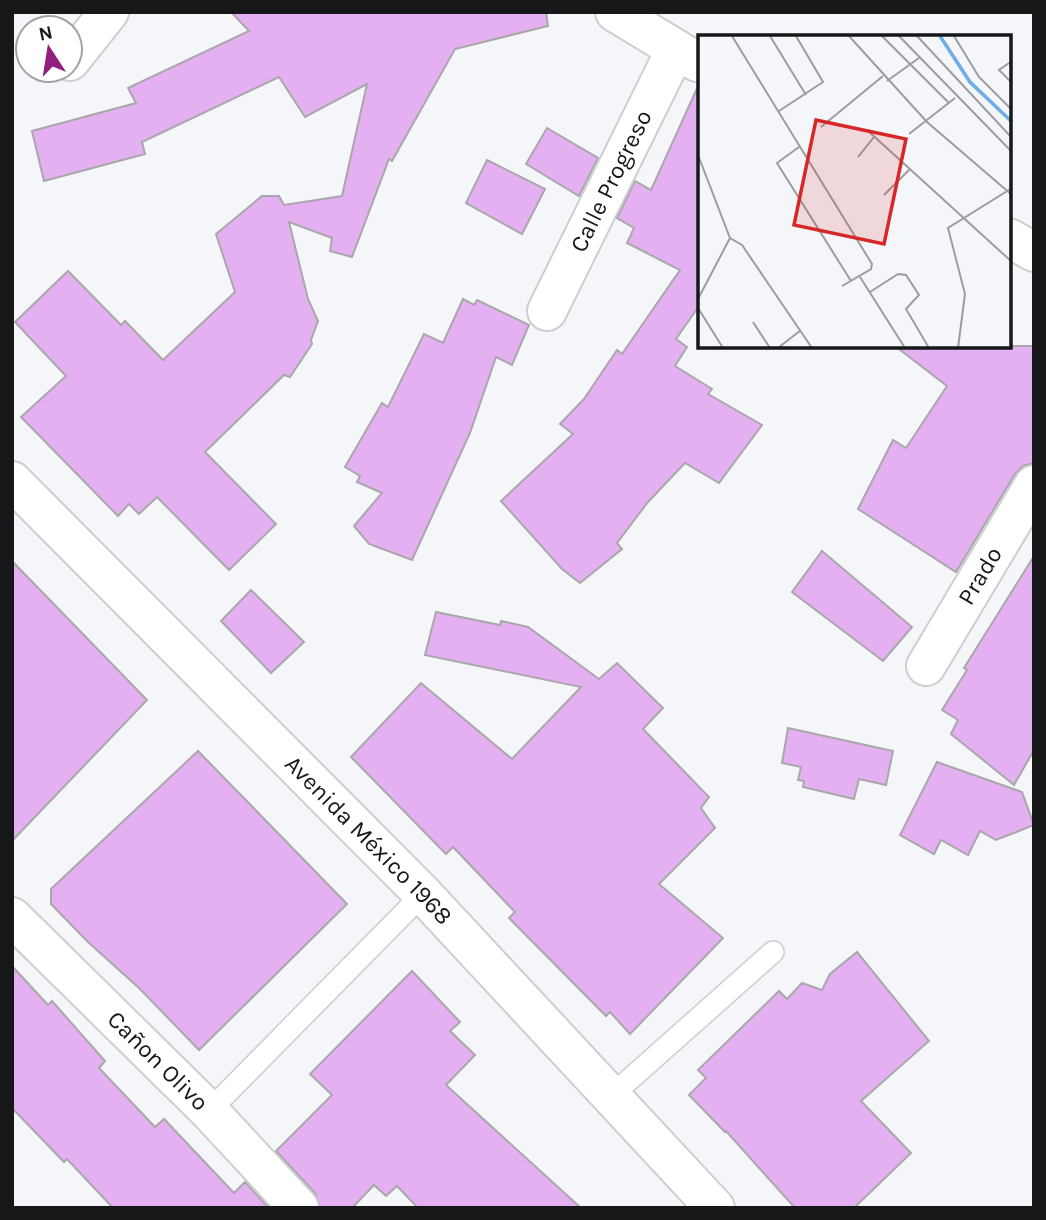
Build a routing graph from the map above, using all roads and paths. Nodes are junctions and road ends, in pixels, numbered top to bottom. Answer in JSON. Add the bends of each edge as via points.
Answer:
{"nodes":[{"id":1,"x":109,"y":12,"type":"edge"},
{"id":2,"x":615,"y":12,"type":"edge"},
{"id":3,"x":84,"y":43,"type":"edge"},
{"id":4,"x":688,"y":56,"type":"edge"},
{"id":5,"x":1011,"y":239,"type":"edge"},
{"id":6,"x":1034,"y":252,"type":"edge"},
{"id":7,"x":547,"y":311,"type":"dead end"},
{"id":8,"x":12,"y":481,"type":"edge"},
{"id":9,"x":1034,"y":485,"type":"edge"},
{"id":10,"x":926,"y":666,"type":"dead end"},
{"id":11,"x":423,"y":894,"type":"junction"},
{"id":12,"x":12,"y":917,"type":"edge"},
{"id":13,"x":773,"y":952,"type":"dead end"},
{"id":14,"x":611,"y":1096,"type":"junction"},
{"id":15,"x":209,"y":1111,"type":"junction"},
{"id":16,"x":299,"y":1208,"type":"edge"},
{"id":17,"x":715,"y":1208,"type":"edge"}],
"edges":[{"from":1,"to":3,"type":"street"},
{"from":2,"to":4,"type":"street"},
{"from":4,"to":7,"type":"street","name":"Calle Progreso"},
{"from":5,"to":6,"type":"street"},
{"from":8,"to":11,"type":"street","name":"Avenida México 1968"},
{"from":9,"to":10,"type":"street","name":"Prado"},
{"from":11,"to":14,"type":"street","name":"Avenida México 1968"},
{"from":11,"to":15,"type":"lane"},
{"from":12,"to":15,"type":"street","name":"Cañon Olivo"},
{"from":13,"to":14,"type":"lane"},
{"from":14,"to":17,"type":"street","name":"Avenida México 1968"},
{"from":15,"to":16,"type":"street","name":"Cañon Olivo"}]}
